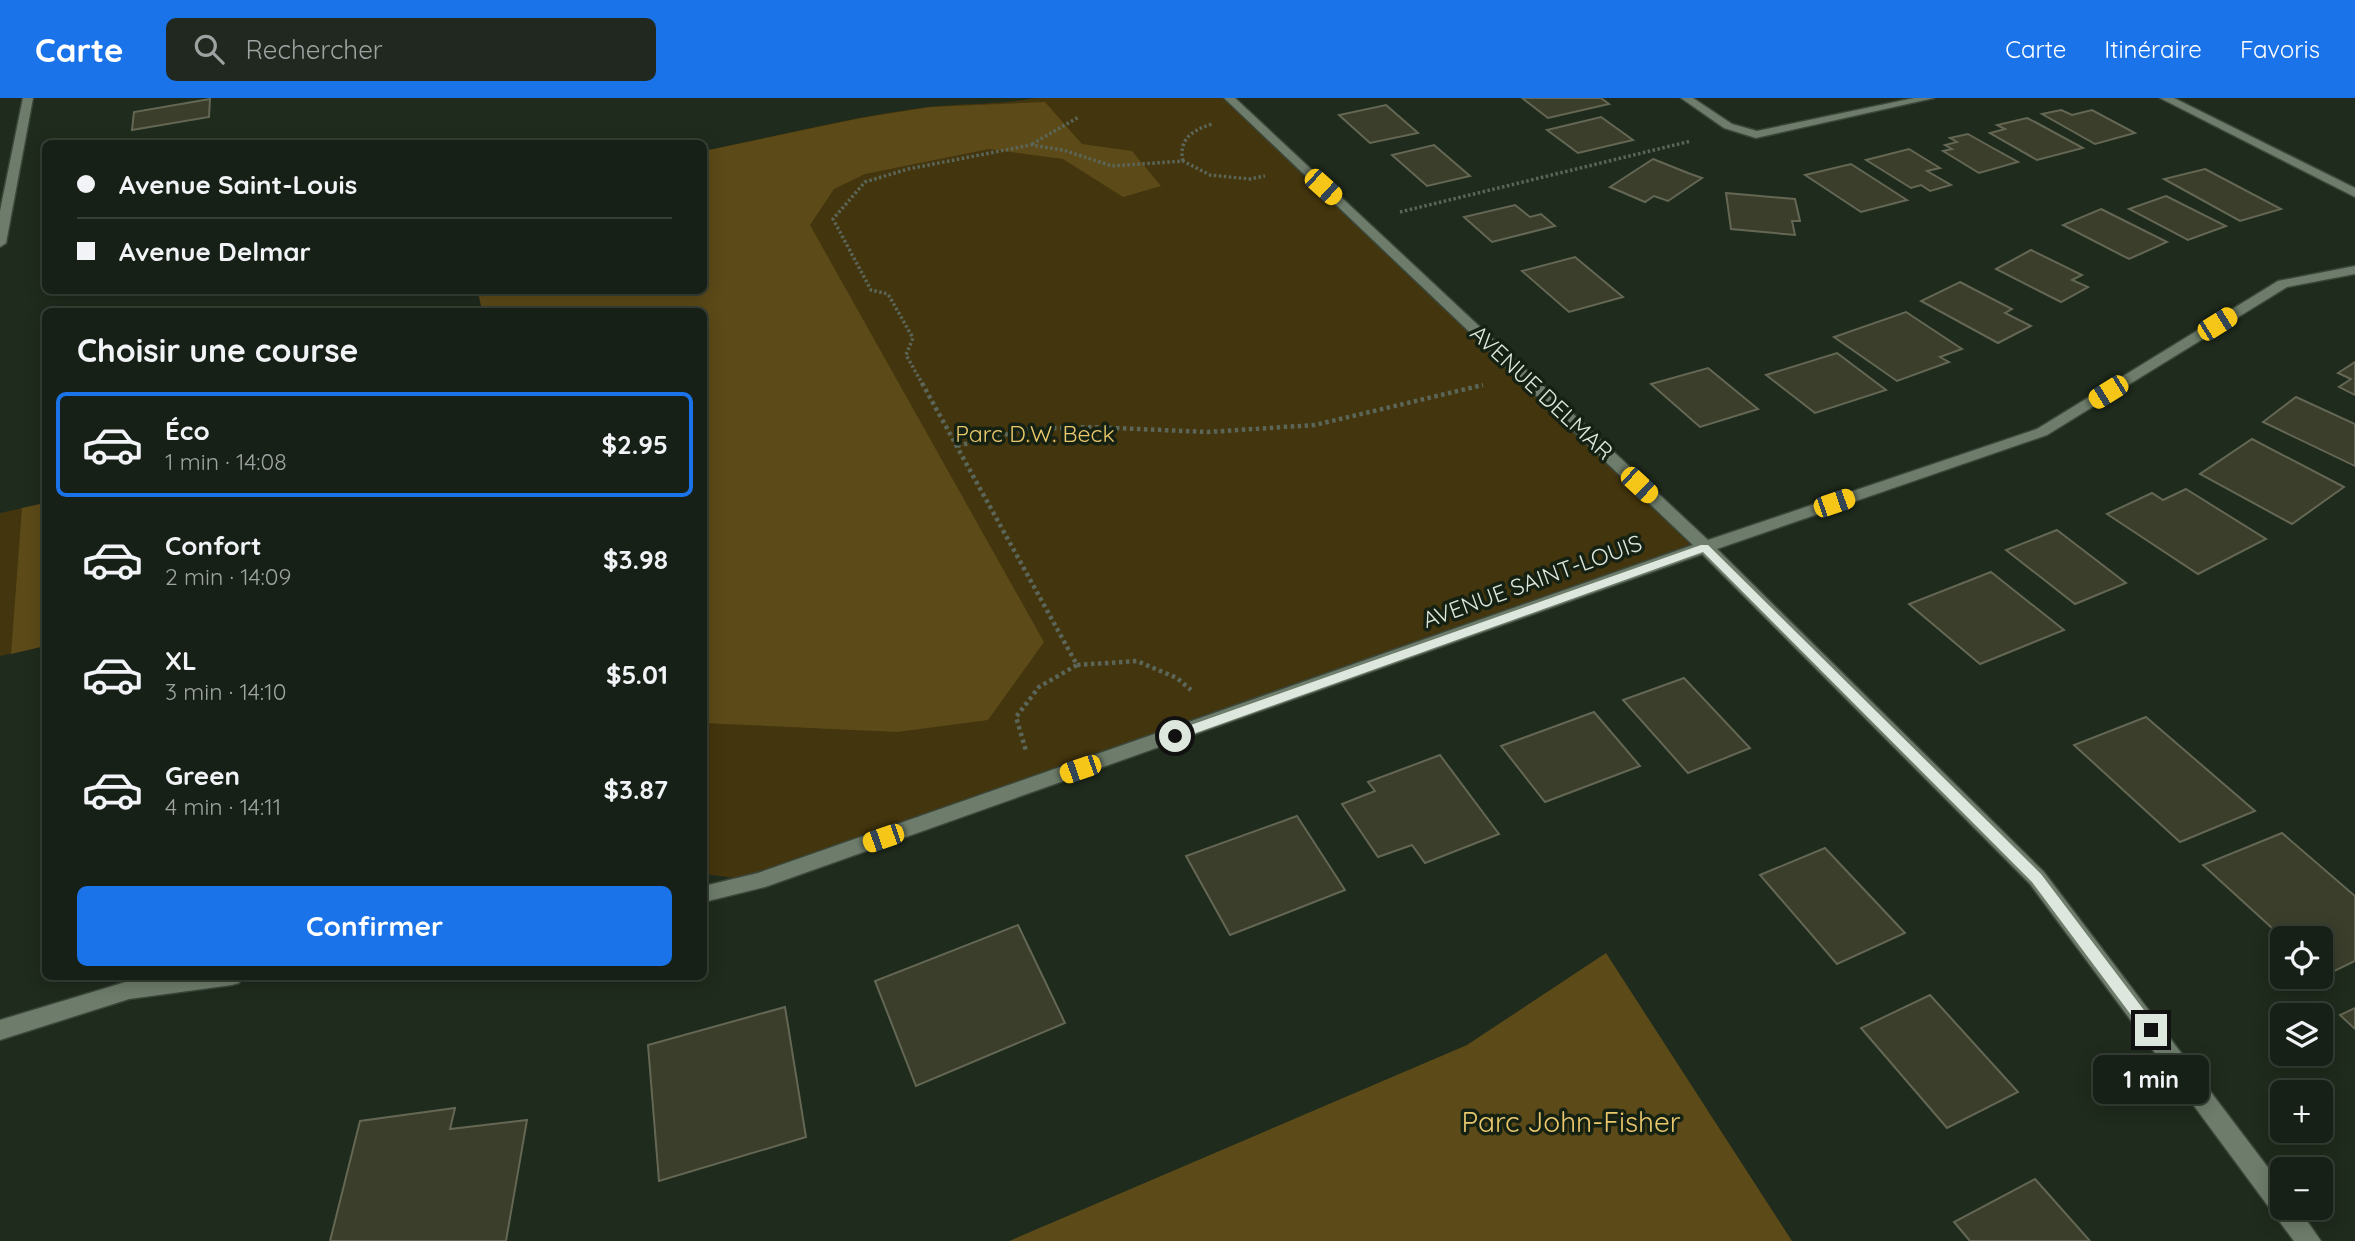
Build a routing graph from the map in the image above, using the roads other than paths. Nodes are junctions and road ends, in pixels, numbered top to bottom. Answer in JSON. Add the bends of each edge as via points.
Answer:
{"nodes":[{"id":1,"x":28,"y":98,"type":"edge"},
{"id":2,"x":1228,"y":98,"type":"edge"},
{"id":3,"x":1686,"y":98,"type":"edge"},
{"id":4,"x":1929,"y":98,"type":"edge"},
{"id":5,"x":2165,"y":98,"type":"edge"},
{"id":6,"x":2355,"y":193,"type":"edge"},
{"id":7,"x":0,"y":243,"type":"edge"},
{"id":8,"x":2355,"y":270,"type":"edge"},
{"id":9,"x":1705,"y":547,"type":"junction"},
{"id":10,"x":707,"y":893,"type":"edge"},
{"id":11,"x":203,"y":980,"type":"edge"},
{"id":12,"x":0,"y":1030,"type":"edge"},
{"id":13,"x":2270,"y":1189,"type":"edge"},
{"id":14,"x":2293,"y":1220,"type":"edge"},
{"id":15,"x":2309,"y":1241,"type":"edge"}],
"edges":[{"from":1,"to":7,"type":"street"},
{"from":2,"to":9,"type":"street","name":"AVENUE DELMAR"},
{"from":3,"to":4,"type":"street","via":[[1728,126],[1756,135]]},
{"from":5,"to":6,"type":"street"},
{"from":8,"to":9,"type":"street","name":"AVENUE SAINT-LOUIS","via":[[2283,284],[2042,432]]},
{"from":9,"to":10,"type":"street","name":"AVENUE SAINT-LOUIS","via":[[836,854]]},
{"from":9,"to":13,"type":"street","name":"AVENUE DELMAR","via":[[2037,878]]},
{"from":11,"to":12,"type":"street","via":[[129,990]]},
{"from":14,"to":15,"type":"street","name":"AVENUE DELMAR"}]}
